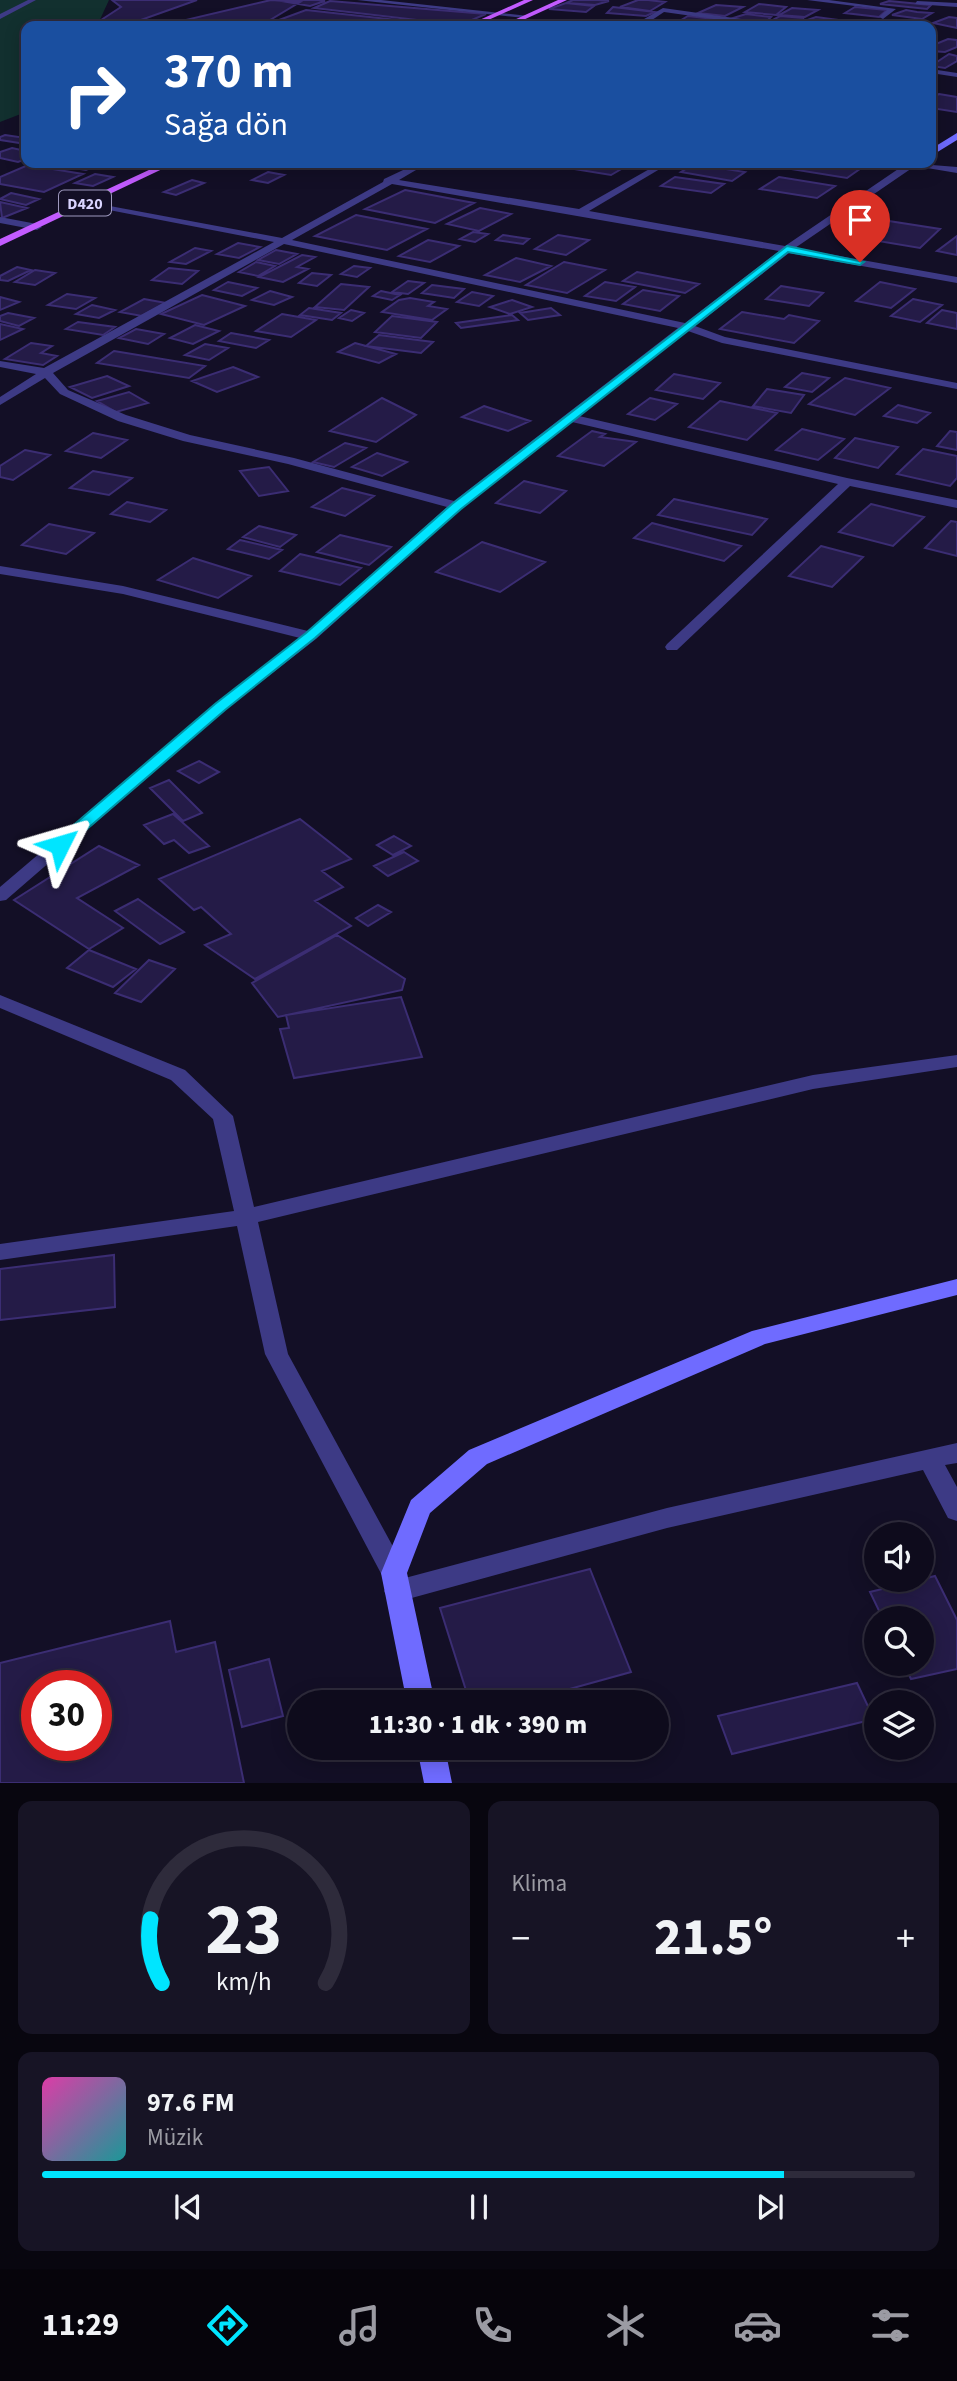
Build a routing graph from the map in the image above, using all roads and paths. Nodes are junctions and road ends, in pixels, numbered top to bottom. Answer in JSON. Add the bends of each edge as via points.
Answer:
{"nodes":[{"id":1,"x":33,"y":0,"type":"edge"},
{"id":2,"x":360,"y":0,"type":"edge"},
{"id":3,"x":530,"y":0,"type":"edge"},
{"id":4,"x":565,"y":0,"type":"edge"},
{"id":5,"x":810,"y":0,"type":"edge"},
{"id":6,"x":917,"y":3,"type":"dead end"},
{"id":7,"x":957,"y":5,"type":"edge"},
{"id":8,"x":499,"y":12,"type":"junction"},
{"id":9,"x":524,"y":16,"type":"junction"},
{"id":10,"x":0,"y":17,"type":"edge"},
{"id":11,"x":883,"y":17,"type":"dead end"},
{"id":12,"x":480,"y":21,"type":"edge"},
{"id":13,"x":514,"y":21,"type":"edge"},
{"id":14,"x":646,"y":21,"type":"edge"},
{"id":15,"x":741,"y":21,"type":"edge"},
{"id":16,"x":936,"y":72,"type":"edge"},
{"id":17,"x":957,"y":75,"type":"edge"},
{"id":18,"x":957,"y":136,"type":"edge"},
{"id":19,"x":936,"y":150,"type":"edge"},
{"id":20,"x":936,"y":167,"type":"edge"},
{"id":21,"x":160,"y":168,"type":"edge"},
{"id":22,"x":414,"y":168,"type":"edge"},
{"id":23,"x":657,"y":168,"type":"edge"},
{"id":24,"x":907,"y":168,"type":"edge"},
{"id":25,"x":931,"y":168,"type":"edge"},
{"id":26,"x":957,"y":170,"type":"edge"},
{"id":27,"x":957,"y":176,"type":"edge"},
{"id":28,"x":387,"y":181,"type":"junction"},
{"id":29,"x":83,"y":204,"type":"junction"},
{"id":30,"x":580,"y":212,"type":"junction"},
{"id":31,"x":0,"y":220,"type":"edge"},
{"id":32,"x":37,"y":227,"type":"junction"},
{"id":33,"x":283,"y":241,"type":"junction"},
{"id":34,"x":0,"y":243,"type":"edge"},
{"id":35,"x":787,"y":249,"type":"junction"},
{"id":36,"x":957,"y":280,"type":"edge"},
{"id":37,"x":688,"y":327,"type":"junction"},
{"id":38,"x":0,"y":364,"type":"edge"},
{"id":39,"x":46,"y":372,"type":"junction"},
{"id":40,"x":957,"y":386,"type":"edge"},
{"id":41,"x":0,"y":402,"type":"edge"},
{"id":42,"x":570,"y":418,"type":"junction"},
{"id":43,"x":848,"y":482,"type":"junction"},
{"id":44,"x":957,"y":504,"type":"edge"},
{"id":45,"x":456,"y":506,"type":"junction"},
{"id":46,"x":0,"y":570,"type":"edge"},
{"id":47,"x":311,"y":636,"type":"junction"},
{"id":48,"x":672,"y":647,"type":"dead end"},
{"id":49,"x":0,"y":896,"type":"edge"},
{"id":50,"x":0,"y":1001,"type":"edge"},
{"id":51,"x":957,"y":1060,"type":"edge"},
{"id":52,"x":246,"y":1217,"type":"junction"},
{"id":53,"x":0,"y":1252,"type":"edge"},
{"id":54,"x":957,"y":1287,"type":"edge"},
{"id":55,"x":957,"y":1453,"type":"edge"},
{"id":56,"x":930,"y":1460,"type":"junction"},
{"id":57,"x":957,"y":1511,"type":"edge"},
{"id":58,"x":395,"y":1582,"type":"junction"},
{"id":59,"x":418,"y":1690,"type":"edge"},
{"id":60,"x":433,"y":1760,"type":"edge"},
{"id":61,"x":438,"y":1783,"type":"edge"}],
"edges":[{"from":1,"to":10,"type":"street"},
{"from":2,"to":8,"type":"street"},
{"from":3,"to":8,"type":"main road"},
{"from":4,"to":9,"type":"main road"},
{"from":5,"to":11,"type":"street","via":[[893,9]]},
{"from":6,"to":7,"type":"street"},
{"from":8,"to":9,"type":"street"},
{"from":8,"to":12,"type":"main road"},
{"from":9,"to":13,"type":"main road"},
{"from":14,"to":15,"type":"street","via":[[663,10]]},
{"from":16,"to":17,"type":"street"},
{"from":18,"to":19,"type":"street"},
{"from":20,"to":26,"type":"street"},
{"from":21,"to":29,"type":"main road","number":"D420"},
{"from":22,"to":28,"type":"street"},
{"from":23,"to":30,"type":"street"},
{"from":24,"to":35,"type":"street"},
{"from":25,"to":27,"type":"street"},
{"from":28,"to":30,"type":"street"},
{"from":28,"to":33,"type":"street"},
{"from":29,"to":32,"type":"main road","number":"D420"},
{"from":29,"to":33,"type":"street"},
{"from":30,"to":35,"type":"street"},
{"from":31,"to":32,"type":"street"},
{"from":32,"to":34,"type":"main road","number":"D420"},
{"from":33,"to":37,"type":"street"},
{"from":33,"to":39,"type":"street"},
{"from":35,"to":36,"type":"street"},
{"from":35,"to":37,"type":"street"},
{"from":37,"to":40,"type":"street","via":[[722,340]]},
{"from":37,"to":42,"type":"street"},
{"from":38,"to":39,"type":"street"},
{"from":39,"to":41,"type":"street"},
{"from":39,"to":45,"type":"street","via":[[65,392],[122,418]]},
{"from":42,"to":43,"type":"street"},
{"from":42,"to":45,"type":"street"},
{"from":43,"to":44,"type":"street"},
{"from":43,"to":48,"type":"street"},
{"from":45,"to":47,"type":"street"},
{"from":46,"to":47,"type":"street","via":[[123,590]]},
{"from":47,"to":49,"type":"street","via":[[220,707]]},
{"from":50,"to":52,"type":"street","via":[[178,1075],[223,1116]]},
{"from":51,"to":52,"type":"street","via":[[813,1082]]},
{"from":52,"to":53,"type":"street"},
{"from":52,"to":58,"type":"street","via":[[276,1354]]},
{"from":54,"to":58,"type":"street","via":[[760,1337],[478,1457],[419,1507]]},
{"from":55,"to":56,"type":"street"},
{"from":56,"to":57,"type":"street"},
{"from":56,"to":58,"type":"street"},
{"from":58,"to":59,"type":"street"},
{"from":60,"to":61,"type":"street"}]}
